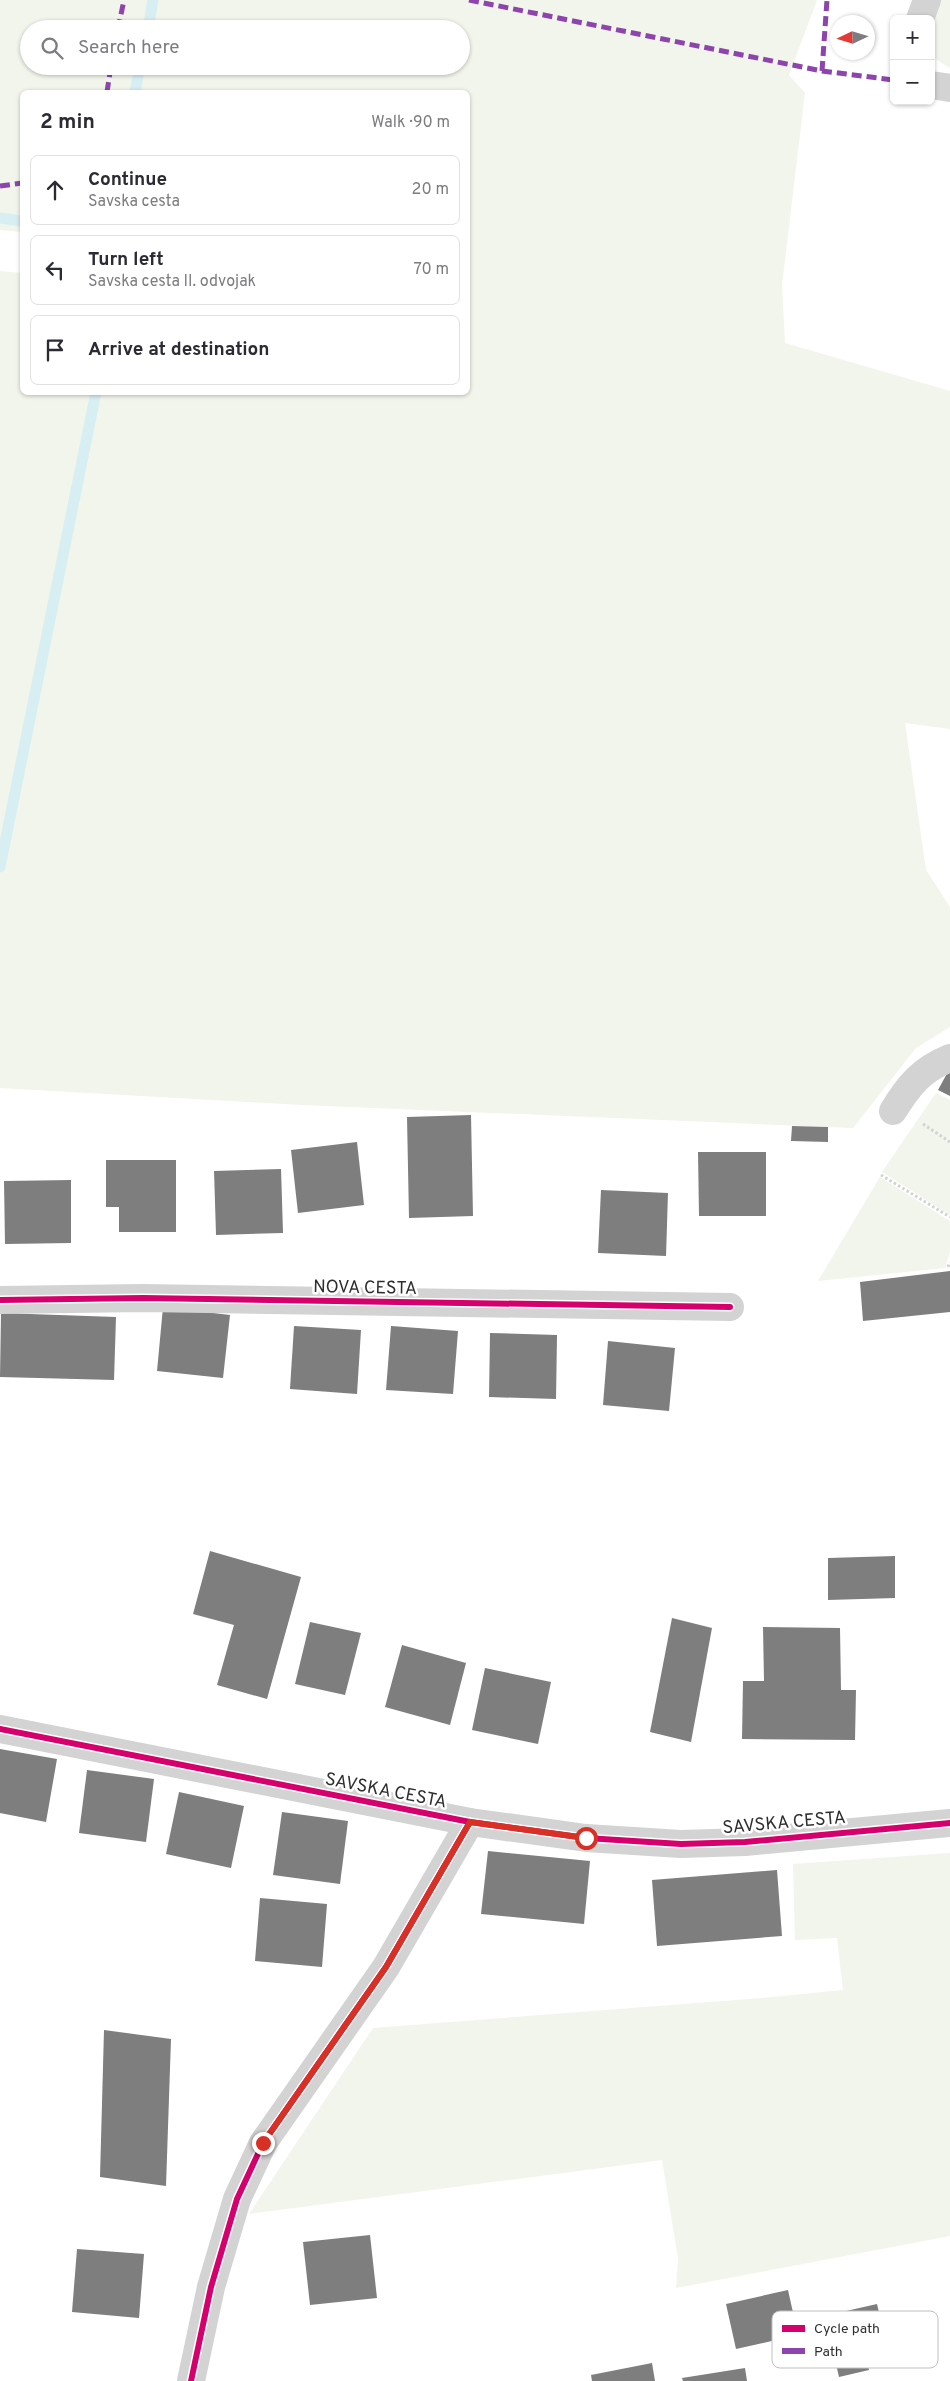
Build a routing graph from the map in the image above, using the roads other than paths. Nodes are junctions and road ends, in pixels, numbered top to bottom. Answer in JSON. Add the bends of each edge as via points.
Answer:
{"nodes":[{"id":1,"x":927,"y":0,"type":"edge"},
{"id":2,"x":921,"y":15,"type":"edge"},
{"id":3,"x":935,"y":86,"type":"edge"},
{"id":4,"x":950,"y":88,"type":"edge"},
{"id":5,"x":950,"y":1058,"type":"edge"},
{"id":6,"x":905,"y":1116,"type":"road end"},
{"id":7,"x":0,"y":1300,"type":"edge"},
{"id":8,"x":730,"y":1307,"type":"dead end"},
{"id":9,"x":0,"y":1729,"type":"edge"},
{"id":10,"x":470,"y":1822,"type":"junction"},
{"id":11,"x":950,"y":1823,"type":"edge"},
{"id":12,"x":191,"y":2381,"type":"edge"}],
"edges":[{"from":1,"to":2,"type":"street"},
{"from":3,"to":4,"type":"street"},
{"from":5,"to":6,"type":"street","via":[[911,1082]]},
{"from":7,"to":8,"type":"street","name":"NOVA CESTA","via":[[144,1298]]},
{"from":9,"to":10,"type":"street","name":"SAVSKA CESTA"},
{"from":10,"to":11,"type":"street","name":"SAVSKA CESTA","via":[[586,1838],[681,1844],[745,1842]]},
{"from":10,"to":12,"type":"street","via":[[386,1967],[263,2143],[237,2199],[211,2287]]}]}
